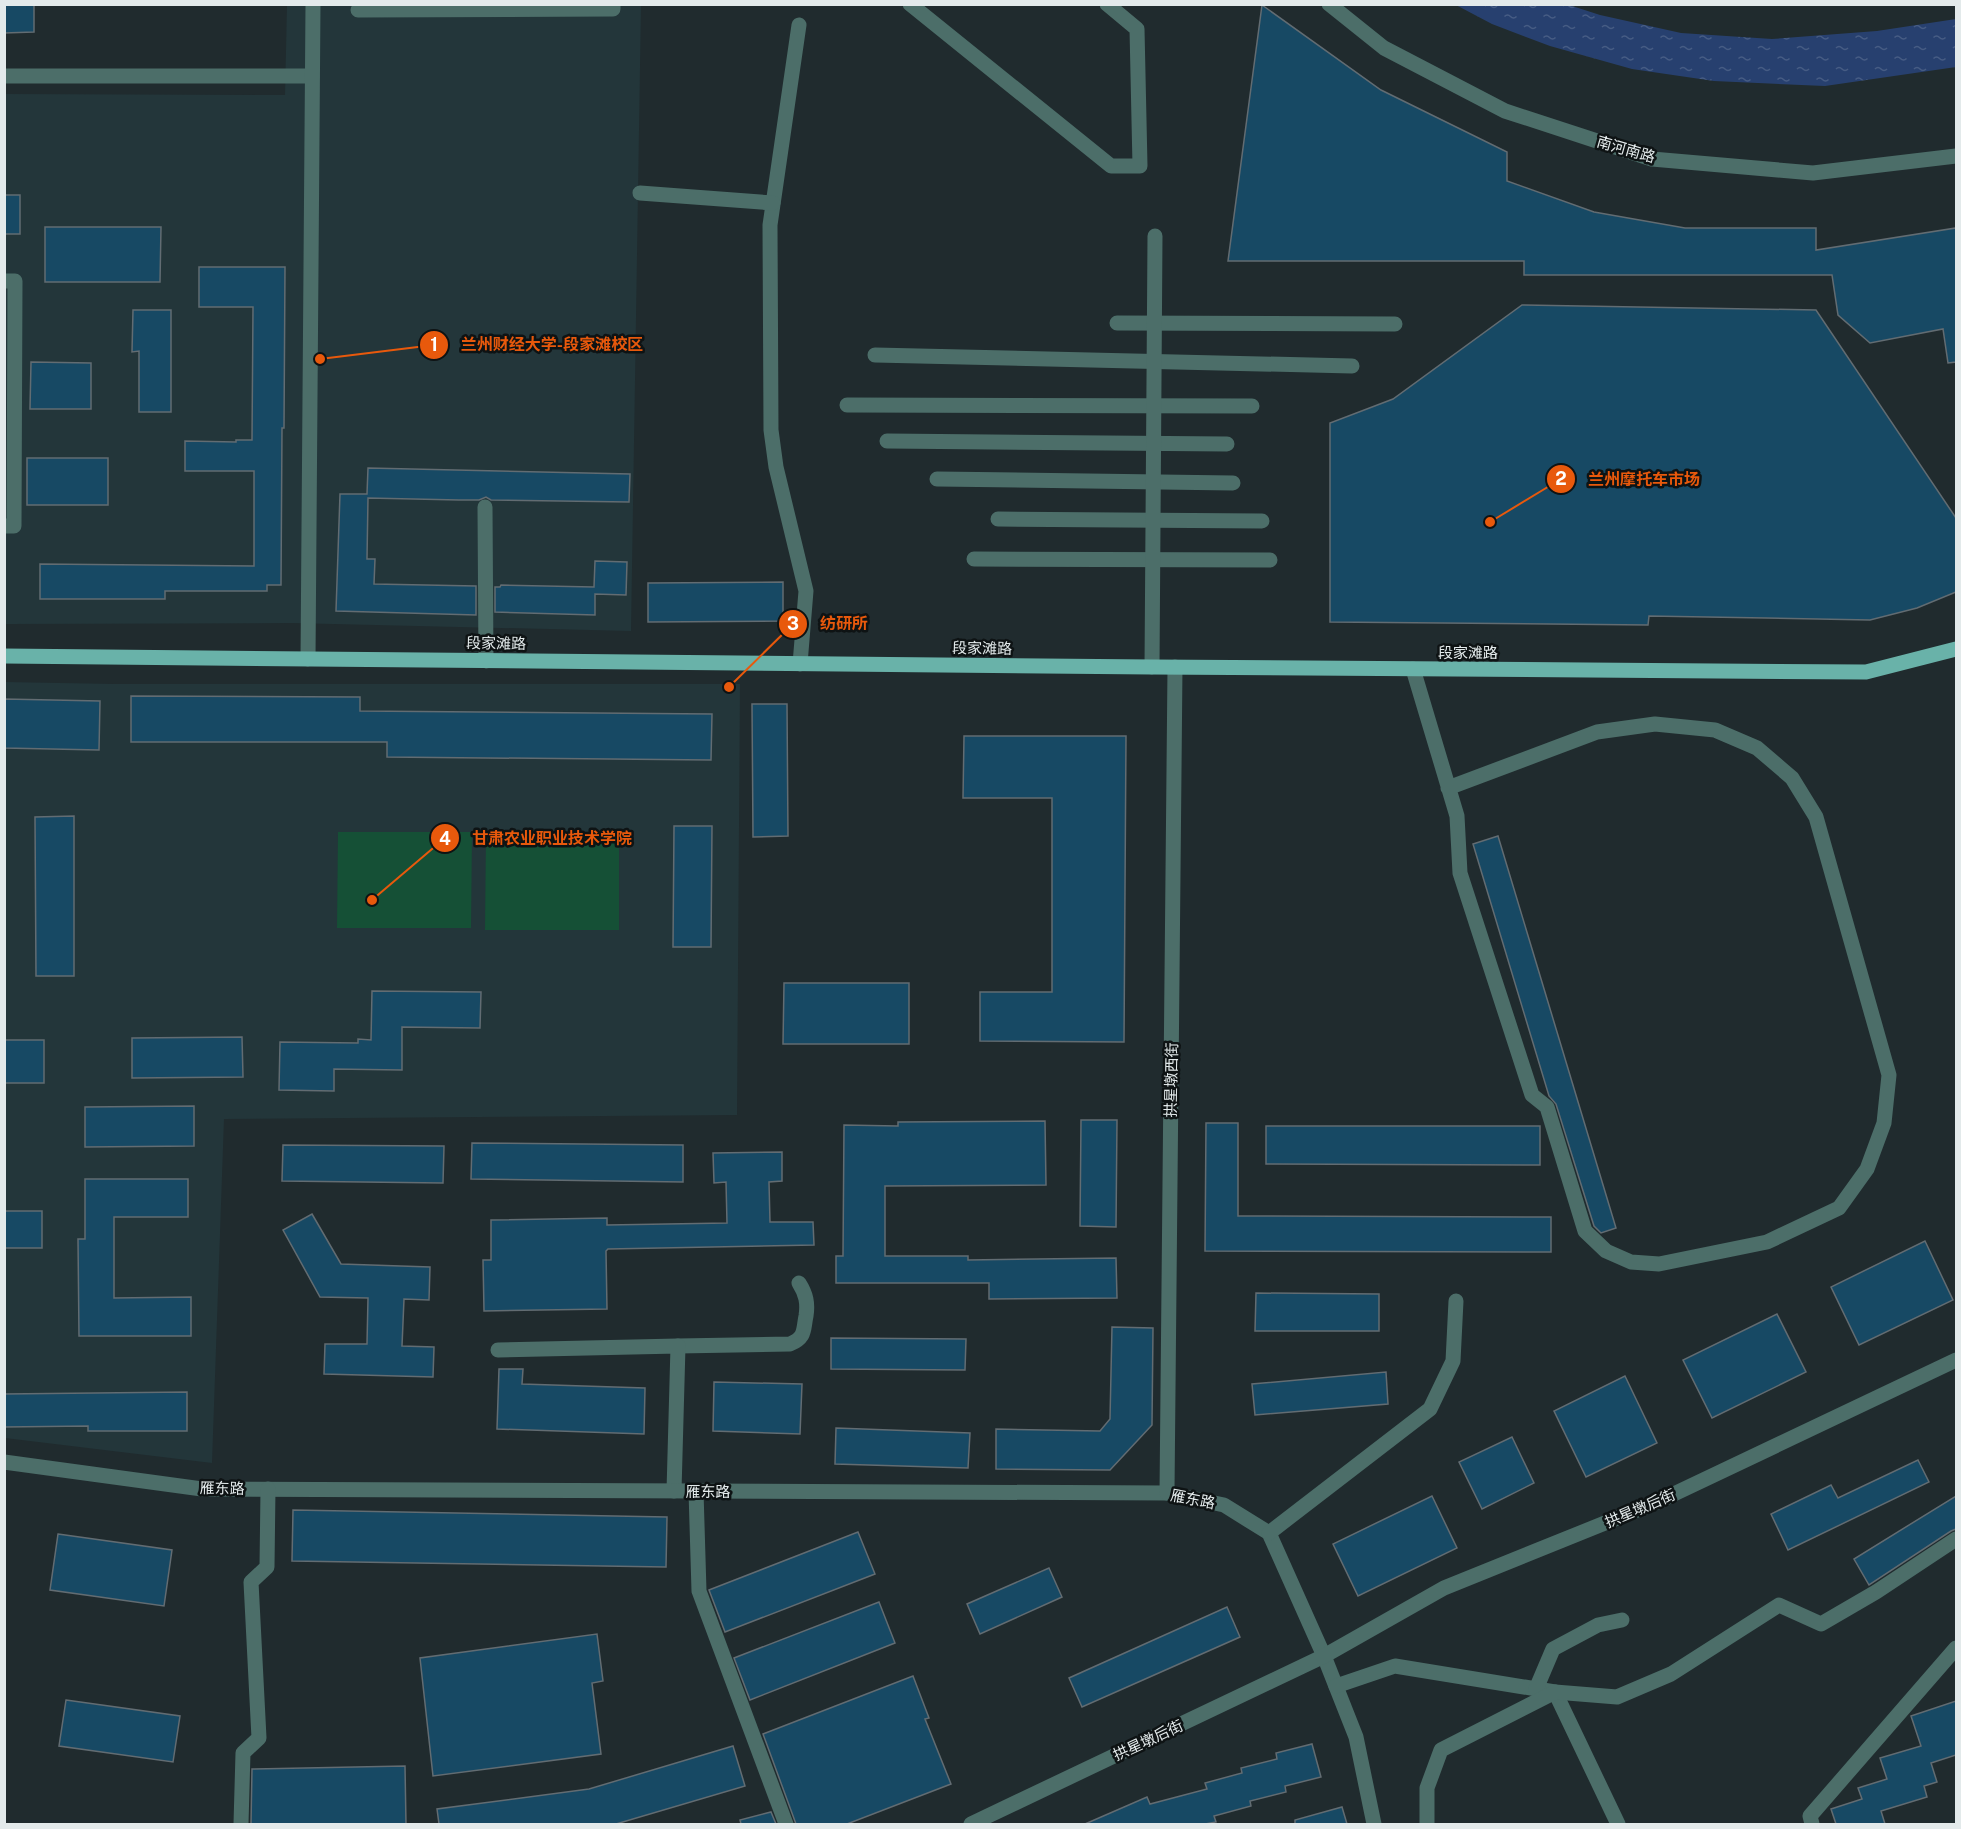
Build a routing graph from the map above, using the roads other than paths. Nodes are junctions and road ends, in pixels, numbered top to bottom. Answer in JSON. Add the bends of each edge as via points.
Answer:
{"nodes":[{"id":1,"x":313,"y":4,"type":"edge"},
{"id":2,"x":613,"y":4,"type":"edge"},
{"id":3,"x":910,"y":4,"type":"edge"},
{"id":4,"x":1107,"y":4,"type":"edge"},
{"id":5,"x":1329,"y":4,"type":"edge"},
{"id":6,"x":358,"y":10,"type":"dead end"},
{"id":7,"x":799,"y":25,"type":"dead end"},
{"id":8,"x":4,"y":76,"type":"edge"},
{"id":9,"x":312,"y":76,"type":"junction"},
{"id":10,"x":1956,"y":156,"type":"edge"},
{"id":11,"x":640,"y":193,"type":"dead end"},
{"id":12,"x":774,"y":203,"type":"junction"},
{"id":13,"x":1155,"y":236,"type":"dead end"},
{"id":14,"x":4,"y":281,"type":"edge"},
{"id":15,"x":1118,"y":323,"type":"dead end"},
{"id":16,"x":1155,"y":323,"type":"junction"},
{"id":17,"x":1395,"y":324,"type":"dead end"},
{"id":18,"x":874,"y":355,"type":"dead end"},
{"id":19,"x":1154,"y":362,"type":"junction"},
{"id":20,"x":1352,"y":366,"type":"dead end"},
{"id":21,"x":847,"y":405,"type":"dead end"},
{"id":22,"x":1154,"y":406,"type":"junction"},
{"id":23,"x":1252,"y":406,"type":"dead end"},
{"id":24,"x":887,"y":441,"type":"dead end"},
{"id":25,"x":1154,"y":444,"type":"junction"},
{"id":26,"x":1227,"y":444,"type":"dead end"},
{"id":27,"x":937,"y":479,"type":"dead end"},
{"id":28,"x":1154,"y":482,"type":"junction"},
{"id":29,"x":1233,"y":483,"type":"dead end"},
{"id":30,"x":485,"y":507,"type":"dead end"},
{"id":31,"x":998,"y":519,"type":"dead end"},
{"id":32,"x":1153,"y":520,"type":"junction"},
{"id":33,"x":1262,"y":520,"type":"dead end"},
{"id":34,"x":4,"y":526,"type":"edge"},
{"id":35,"x":974,"y":559,"type":"dead end"},
{"id":36,"x":1153,"y":560,"type":"junction"},
{"id":37,"x":1270,"y":560,"type":"dead end"},
{"id":38,"x":1956,"y":649,"type":"edge"},
{"id":39,"x":4,"y":656,"type":"edge"},
{"id":40,"x":308,"y":659,"type":"junction"},
{"id":41,"x":486,"y":661,"type":"junction"},
{"id":42,"x":800,"y":664,"type":"junction"},
{"id":43,"x":1152,"y":667,"type":"junction"},
{"id":44,"x":1175,"y":668,"type":"junction"},
{"id":45,"x":1413,"y":669,"type":"junction"},
{"id":46,"x":1448,"y":788,"type":"junction"},
{"id":47,"x":799,"y":1283,"type":"dead end"},
{"id":48,"x":1456,"y":1301,"type":"dead end"},
{"id":49,"x":678,"y":1346,"type":"junction"},
{"id":50,"x":498,"y":1350,"type":"dead end"},
{"id":51,"x":1956,"y":1360,"type":"edge"},
{"id":52,"x":4,"y":1462,"type":"edge"},
{"id":53,"x":268,"y":1489,"type":"junction"},
{"id":54,"x":674,"y":1491,"type":"junction"},
{"id":55,"x":696,"y":1491,"type":"junction"},
{"id":56,"x":1167,"y":1493,"type":"junction"},
{"id":57,"x":1269,"y":1533,"type":"junction"},
{"id":58,"x":1956,"y":1539,"type":"edge"},
{"id":59,"x":1622,"y":1620,"type":"dead end"},
{"id":60,"x":1956,"y":1648,"type":"edge"},
{"id":61,"x":1324,"y":1656,"type":"junction"},
{"id":62,"x":1336,"y":1686,"type":"junction"},
{"id":63,"x":1536,"y":1689,"type":"junction"},
{"id":64,"x":1555,"y":1692,"type":"junction"},
{"id":65,"x":241,"y":1824,"type":"edge"},
{"id":66,"x":786,"y":1824,"type":"edge"},
{"id":67,"x":971,"y":1824,"type":"edge"},
{"id":68,"x":1374,"y":1824,"type":"edge"},
{"id":69,"x":1426,"y":1824,"type":"edge"},
{"id":70,"x":1618,"y":1824,"type":"edge"},
{"id":71,"x":1812,"y":1824,"type":"edge"}],
"edges":[{"from":1,"to":9,"type":"street"},
{"from":2,"to":6,"type":"street","via":[[613,9]]},
{"from":3,"to":4,"type":"street","via":[[1111,166],[1140,166],[1137,28]]},
{"from":5,"to":10,"type":"street","name":"南河南路","via":[[1384,48],[1505,111],[1652,159],[1813,173]]},
{"from":7,"to":12,"type":"street"},
{"from":8,"to":9,"type":"street"},
{"from":9,"to":40,"type":"street"},
{"from":11,"to":12,"type":"street"},
{"from":12,"to":42,"type":"street","via":[[770,225],[771,430],[806,591]]},
{"from":13,"to":16,"type":"street"},
{"from":14,"to":34,"type":"street","via":[[15,281],[14,526]]},
{"from":15,"to":16,"type":"street"},
{"from":16,"to":17,"type":"street"},
{"from":16,"to":19,"type":"street"},
{"from":18,"to":19,"type":"street"},
{"from":19,"to":20,"type":"street"},
{"from":19,"to":22,"type":"street"},
{"from":21,"to":22,"type":"street"},
{"from":22,"to":23,"type":"street"},
{"from":22,"to":25,"type":"street"},
{"from":24,"to":25,"type":"street"},
{"from":25,"to":26,"type":"street"},
{"from":25,"to":28,"type":"street"},
{"from":27,"to":28,"type":"street"},
{"from":28,"to":29,"type":"street"},
{"from":28,"to":32,"type":"street"},
{"from":30,"to":41,"type":"street"},
{"from":31,"to":32,"type":"street"},
{"from":32,"to":33,"type":"street"},
{"from":32,"to":36,"type":"street"},
{"from":35,"to":36,"type":"street"},
{"from":36,"to":37,"type":"street"},
{"from":36,"to":43,"type":"street"},
{"from":38,"to":45,"type":"main road","name":"段家滩路","via":[[1866,672]]},
{"from":39,"to":40,"type":"main road","name":"段家滩路"},
{"from":40,"to":41,"type":"main road","name":"段家滩路"},
{"from":41,"to":42,"type":"main road","name":"段家滩路"},
{"from":42,"to":43,"type":"main road","name":"段家滩路"},
{"from":43,"to":44,"type":"main road","name":"段家滩路"},
{"from":44,"to":45,"type":"main road","name":"段家滩路"},
{"from":44,"to":56,"type":"street","name":"拱星墩西街"},
{"from":45,"to":46,"type":"street"},
{"from":46,"to":46,"type":"street","via":[[1457,816],[1461,873],[1532,1095],[1547,1107],[1586,1231],[1606,1251],[1631,1262],[1659,1264],[1767,1242],[1839,1208],[1867,1169],[1884,1123],[1889,1075],[1816,817],[1792,778],[1757,748],[1714,730],[1655,724],[1597,732]]},
{"from":47,"to":49,"type":"street","via":[[807,1310],[804,1332],[796,1341]]},
{"from":48,"to":57,"type":"street","via":[[1453,1361],[1430,1409]]},
{"from":49,"to":50,"type":"street"},
{"from":49,"to":54,"type":"street"},
{"from":51,"to":61,"type":"street","name":"拱星墩后街","via":[[1657,1502],[1444,1588]]},
{"from":52,"to":53,"type":"street","name":"雁东路","via":[[202,1489]]},
{"from":53,"to":54,"type":"street","name":"雁东路"},
{"from":53,"to":65,"type":"street","via":[[267,1567],[252,1582],[259,1738],[243,1753]]},
{"from":54,"to":55,"type":"street","name":"雁东路"},
{"from":55,"to":56,"type":"street","name":"雁东路"},
{"from":55,"to":66,"type":"street","via":[[699,1591]]},
{"from":56,"to":57,"type":"street","name":"雁东路","via":[[1224,1505]]},
{"from":57,"to":61,"type":"street"},
{"from":58,"to":64,"type":"street","via":[[1821,1624],[1779,1605],[1671,1674],[1617,1697]]},
{"from":59,"to":63,"type":"street","via":[[1598,1625],[1553,1649]]},
{"from":60,"to":71,"type":"street","via":[[1810,1816]]},
{"from":61,"to":62,"type":"street"},
{"from":61,"to":67,"type":"street","name":"拱星墩后街"},
{"from":62,"to":63,"type":"street","via":[[1395,1666]]},
{"from":62,"to":68,"type":"street","via":[[1356,1737]]},
{"from":63,"to":64,"type":"street"},
{"from":64,"to":69,"type":"street","via":[[1441,1750],[1426,1788]]},
{"from":64,"to":70,"type":"street"}]}
